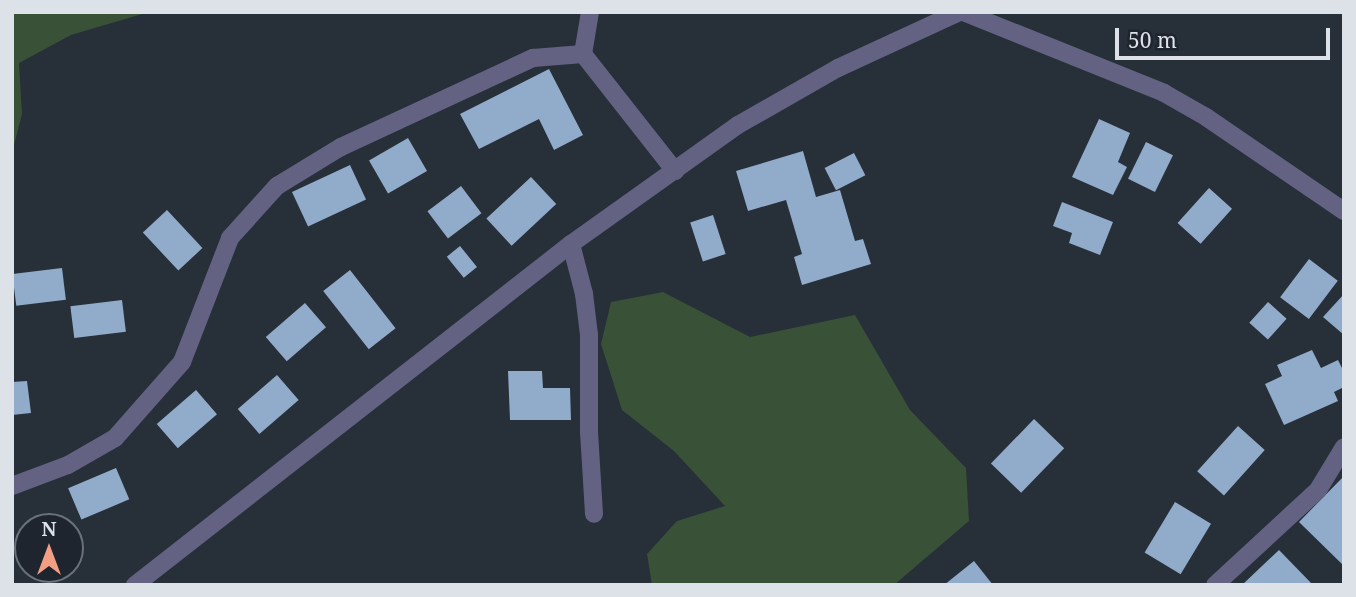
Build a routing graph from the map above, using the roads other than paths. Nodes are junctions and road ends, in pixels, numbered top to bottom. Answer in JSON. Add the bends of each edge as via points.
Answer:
{"nodes":[{"id":1,"x":590,"y":12,"type":"edge"},
{"id":2,"x":962,"y":12,"type":"edge"},
{"id":3,"x":583,"y":54,"type":"junction"},
{"id":4,"x":676,"y":171,"type":"junction"},
{"id":5,"x":1344,"y":211,"type":"edge"},
{"id":6,"x":571,"y":244,"type":"junction"},
{"id":7,"x":1344,"y":447,"type":"edge"},
{"id":8,"x":12,"y":486,"type":"edge"},
{"id":9,"x":594,"y":514,"type":"dead end"},
{"id":10,"x":135,"y":585,"type":"edge"},
{"id":11,"x":1216,"y":585,"type":"edge"}],
"edges":[{"from":1,"to":3,"type":"street"},
{"from":2,"to":4,"type":"street","via":[[838,68],[738,125]]},
{"from":2,"to":5,"type":"street","via":[[1164,93]]},
{"from":3,"to":4,"type":"street"},
{"from":3,"to":8,"type":"street","via":[[533,58],[341,148],[277,186],[230,238],[182,362],[115,438],[68,465]]},
{"from":4,"to":6,"type":"street"},
{"from":6,"to":9,"type":"street","via":[[589,335]]},
{"from":6,"to":10,"type":"street"},
{"from":7,"to":11,"type":"street","via":[[1318,490]]}]}
